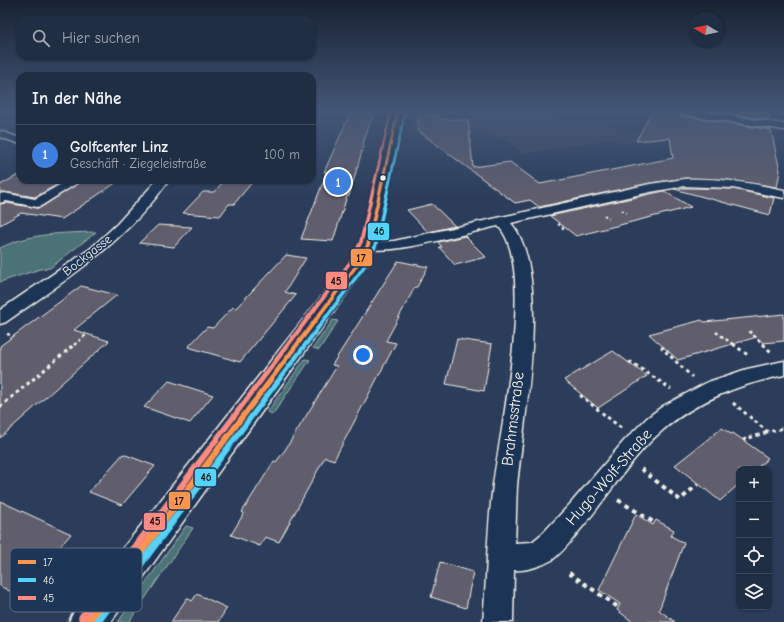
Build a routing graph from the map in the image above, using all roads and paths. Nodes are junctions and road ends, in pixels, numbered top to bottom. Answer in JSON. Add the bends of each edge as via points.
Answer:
{"nodes":[{"id":1,"x":392,"y":140,"type":"edge"},
{"id":2,"x":69,"y":184,"type":"edge"},
{"id":3,"x":160,"y":184,"type":"edge"},
{"id":4,"x":784,"y":194,"type":"edge"},
{"id":5,"x":0,"y":199,"type":"edge"},
{"id":6,"x":605,"y":216,"type":"dead end"},
{"id":7,"x":609,"y":218,"type":"dead end"},
{"id":8,"x":502,"y":222,"type":"junction"},
{"id":9,"x":368,"y":245,"type":"junction"},
{"id":10,"x":0,"y":318,"type":"edge"},
{"id":11,"x":750,"y":330,"type":"dead end"},
{"id":12,"x":716,"y":332,"type":"dead end"},
{"id":13,"x":87,"y":334,"type":"dead end"},
{"id":14,"x":664,"y":347,"type":"dead end"},
{"id":15,"x":754,"y":360,"type":"dead end"},
{"id":16,"x":780,"y":362,"type":"edge"},
{"id":17,"x":629,"y":363,"type":"dead end"},
{"id":18,"x":694,"y":379,"type":"dead end"},
{"id":19,"x":673,"y":390,"type":"dead end"},
{"id":20,"x":582,"y":395,"type":"dead end"},
{"id":21,"x":730,"y":400,"type":"dead end"},
{"id":22,"x":0,"y":407,"type":"edge"},
{"id":23,"x":784,"y":428,"type":"edge"},
{"id":24,"x":623,"y":430,"type":"dead end"},
{"id":25,"x":768,"y":432,"type":"junction"},
{"id":26,"x":742,"y":440,"type":"dead end"},
{"id":27,"x":639,"y":468,"type":"dead end"},
{"id":28,"x":698,"y":484,"type":"dead end"},
{"id":29,"x":618,"y":500,"type":"dead end"},
{"id":30,"x":655,"y":523,"type":"dead end"},
{"id":31,"x":142,"y":550,"type":"edge"},
{"id":32,"x":502,"y":555,"type":"junction"},
{"id":33,"x":568,"y":573,"type":"dead end"},
{"id":34,"x":618,"y":608,"type":"dead end"},
{"id":35,"x":96,"y":612,"type":"edge"},
{"id":36,"x":88,"y":622,"type":"edge"},
{"id":37,"x":498,"y":622,"type":"edge"}],
"edges":[{"from":1,"to":9,"type":"street"},
{"from":2,"to":5,"type":"street","via":[[37,203],[4,197]]},
{"from":3,"to":10,"type":"street","name":"Bockgasse","via":[[128,222],[107,242]]},
{"from":4,"to":8,"type":"street","via":[[723,182],[688,181]]},
{"from":6,"to":7,"type":"path"},
{"from":8,"to":9,"type":"street","via":[[394,245]]},
{"from":8,"to":32,"type":"street","name":"Brahmsstraße","via":[[508,227],[518,251],[524,278],[522,351],[505,487]]},
{"from":9,"to":31,"type":"street","via":[[357,265]]},
{"from":11,"to":16,"type":"path"},
{"from":12,"to":15,"type":"path"},
{"from":13,"to":22,"type":"path"},
{"from":14,"to":18,"type":"path","via":[[662,348]]},
{"from":16,"to":32,"type":"street","name":"Hugo-Wolf-Straße","via":[[690,398],[654,425],[617,463],[584,508],[559,536],[540,551],[527,556],[520,558]]},
{"from":17,"to":19,"type":"path"},
{"from":20,"to":24,"type":"path"},
{"from":21,"to":25,"type":"path"},
{"from":23,"to":25,"type":"path"},
{"from":25,"to":26,"type":"path"},
{"from":27,"to":28,"type":"path","via":[[680,500]]},
{"from":29,"to":30,"type":"path"},
{"from":32,"to":37,"type":"street","name":"Brahmsstraße"},
{"from":33,"to":34,"type":"path"},
{"from":35,"to":36,"type":"street"}]}
